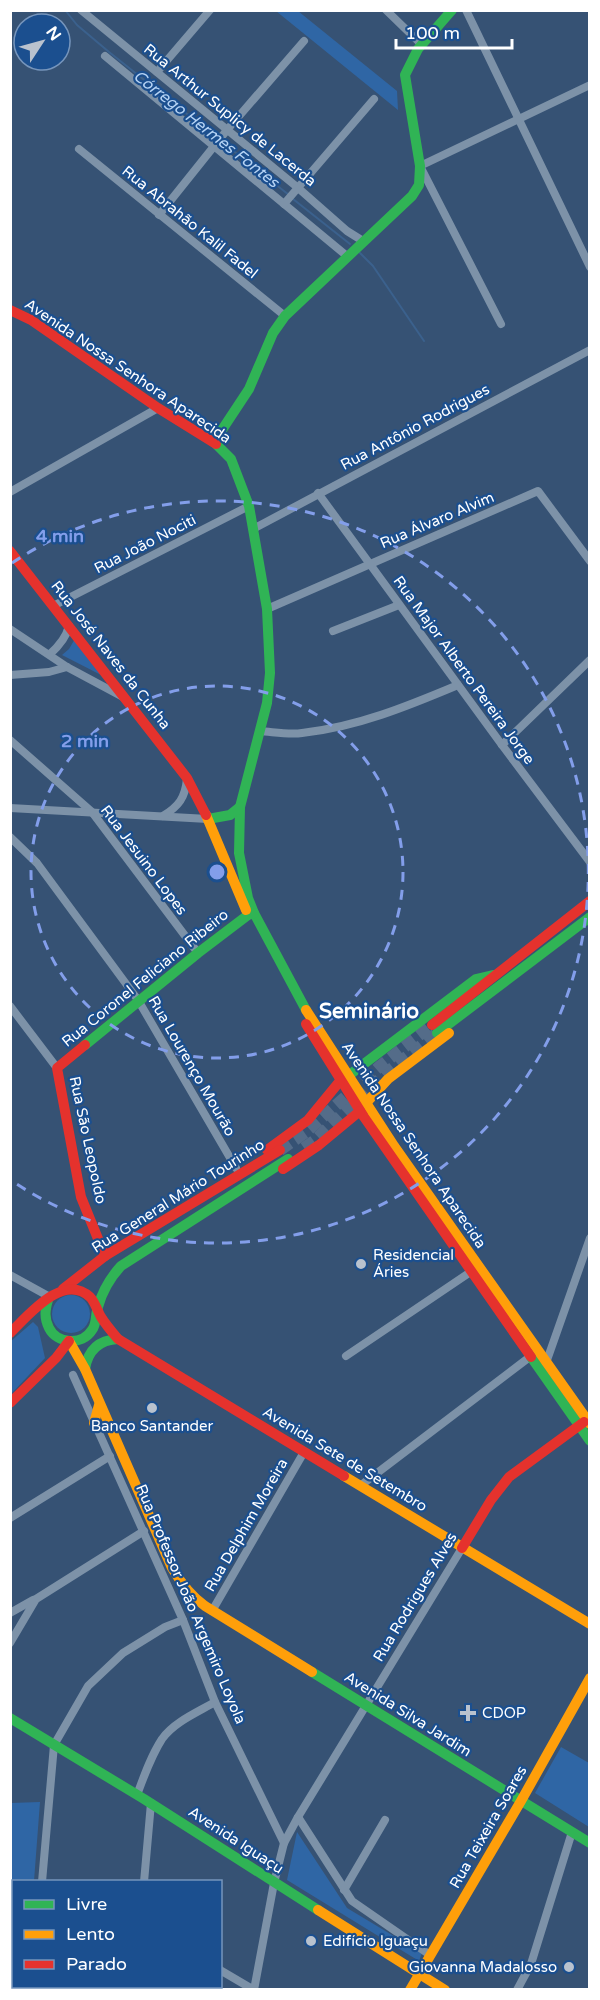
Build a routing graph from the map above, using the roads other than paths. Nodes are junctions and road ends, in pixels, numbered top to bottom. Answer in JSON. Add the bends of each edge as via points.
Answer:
{"nodes":[{"id":1,"x":81,"y":10,"type":"edge"},
{"id":2,"x":210,"y":10,"type":"edge"},
{"id":3,"x":386,"y":10,"type":"edge"},
{"id":4,"x":452,"y":10,"type":"edge"},
{"id":5,"x":466,"y":10,"type":"edge"},
{"id":6,"x":92,"y":14,"type":"edge"},
{"id":7,"x":304,"y":41,"type":"dead end"},
{"id":8,"x":422,"y":45,"type":"junction"},
{"id":9,"x":105,"y":56,"type":"dead end"},
{"id":10,"x":157,"y":72,"type":"junction"},
{"id":11,"x":590,"y":85,"type":"edge"},
{"id":12,"x":374,"y":99,"type":"dead end"},
{"id":13,"x":518,"y":119,"type":"junction"},
{"id":14,"x":227,"y":130,"type":"junction"},
{"id":15,"x":215,"y":145,"type":"junction"},
{"id":16,"x":79,"y":149,"type":"dead end"},
{"id":17,"x":420,"y":166,"type":"junction"},
{"id":18,"x":297,"y":187,"type":"junction"},
{"id":19,"x":284,"y":204,"type":"junction"},
{"id":20,"x":159,"y":215,"type":"junction"},
{"id":21,"x":363,"y":241,"type":"junction"},
{"id":22,"x":347,"y":256,"type":"junction"},
{"id":23,"x":590,"y":267,"type":"edge"},
{"id":24,"x":10,"y":310,"type":"edge"},
{"id":25,"x":285,"y":316,"type":"junction"},
{"id":26,"x":501,"y":324,"type":"dead end"},
{"id":27,"x":590,"y":350,"type":"edge"},
{"id":28,"x":158,"y":408,"type":"junction"},
{"id":29,"x":214,"y":442,"type":"junction"},
{"id":30,"x":10,"y":492,"type":"edge"},
{"id":31,"x":318,"y":493,"type":"junction"},
{"id":32,"x":249,"y":506,"type":"junction"},
{"id":33,"x":253,"y":529,"type":"junction"},
{"id":34,"x":10,"y":551,"type":"edge"},
{"id":35,"x":590,"y":561,"type":"edge"},
{"id":36,"x":369,"y":564,"type":"junction"},
{"id":37,"x":53,"y":606,"type":"junction"},
{"id":38,"x":399,"y":606,"type":"junction"},
{"id":39,"x":267,"y":609,"type":"junction"},
{"id":40,"x":69,"y":626,"type":"junction"},
{"id":41,"x":10,"y":629,"type":"edge"},
{"id":42,"x":333,"y":631,"type":"dead end"},
{"id":43,"x":50,"y":654,"type":"junction"},
{"id":44,"x":590,"y":660,"type":"edge"},
{"id":45,"x":67,"y":667,"type":"junction"},
{"id":46,"x":10,"y":675,"type":"edge"},
{"id":47,"x":458,"y":685,"type":"junction"},
{"id":48,"x":128,"y":700,"type":"junction"},
{"id":49,"x":260,"y":731,"type":"junction"},
{"id":50,"x":10,"y":740,"type":"edge"},
{"id":51,"x":502,"y":745,"type":"junction"},
{"id":52,"x":187,"y":778,"type":"junction"},
{"id":53,"x":240,"y":807,"type":"junction"},
{"id":54,"x":10,"y":808,"type":"edge"},
{"id":55,"x":92,"y":812,"type":"junction"},
{"id":56,"x":162,"y":816,"type":"junction"},
{"id":57,"x":208,"y":819,"type":"junction"},
{"id":58,"x":10,"y":837,"type":"edge"},
{"id":59,"x":590,"y":862,"type":"edge"},
{"id":60,"x":590,"y":901,"type":"edge"},
{"id":61,"x":251,"y":914,"type":"junction"},
{"id":62,"x":590,"y":917,"type":"edge"},
{"id":63,"x":198,"y":953,"type":"junction"},
{"id":64,"x":501,"y":978,"type":"junction"},
{"id":65,"x":138,"y":1000,"type":"junction"},
{"id":66,"x":10,"y":1006,"type":"edge"},
{"id":67,"x":435,"y":1029,"type":"tunnel mouth"},
{"id":68,"x":57,"y":1068,"type":"junction"},
{"id":69,"x":344,"y":1078,"type":"junction"},
{"id":70,"x":363,"y":1107,"type":"junction"},
{"id":71,"x":280,"y":1150,"type":"tunnel mouth"},
{"id":72,"x":288,"y":1159,"type":"tunnel mouth"},
{"id":73,"x":236,"y":1168,"type":"junction"},
{"id":74,"x":207,"y":1202,"type":"junction"},
{"id":75,"x":590,"y":1238,"type":"edge"},
{"id":76,"x":105,"y":1256,"type":"junction"},
{"id":77,"x":472,"y":1271,"type":"junction"},
{"id":78,"x":10,"y":1275,"type":"edge"},
{"id":79,"x":107,"y":1287,"type":"junction"},
{"id":80,"x":63,"y":1289,"type":"junction"},
{"id":81,"x":50,"y":1297,"type":"junction"},
{"id":82,"x":97,"y":1308,"type":"junction"},
{"id":83,"x":10,"y":1333,"type":"edge"},
{"id":84,"x":118,"y":1339,"type":"junction"},
{"id":85,"x":69,"y":1341,"type":"junction"},
{"id":86,"x":76,"y":1353,"type":"junction"},
{"id":87,"x":60,"y":1355,"type":"junction"},
{"id":88,"x":346,"y":1356,"type":"dead end"},
{"id":89,"x":531,"y":1356,"type":"junction"},
{"id":90,"x":546,"y":1363,"type":"junction"},
{"id":91,"x":85,"y":1369,"type":"junction"},
{"id":92,"x":73,"y":1374,"type":"dead end"},
{"id":93,"x":10,"y":1403,"type":"edge"},
{"id":94,"x":99,"y":1405,"type":"junction"},
{"id":95,"x":94,"y":1423,"type":"junction"},
{"id":96,"x":585,"y":1423,"type":"edge"},
{"id":97,"x":590,"y":1441,"type":"edge"},
{"id":98,"x":304,"y":1452,"type":"junction"},
{"id":99,"x":110,"y":1456,"type":"junction"},
{"id":100,"x":360,"y":1486,"type":"junction"},
{"id":101,"x":10,"y":1518,"type":"edge"},
{"id":102,"x":144,"y":1531,"type":"junction"},
{"id":103,"x":151,"y":1546,"type":"junction"},
{"id":104,"x":462,"y":1548,"type":"junction"},
{"id":105,"x":172,"y":1568,"type":"junction"},
{"id":106,"x":36,"y":1599,"type":"junction"},
{"id":107,"x":212,"y":1611,"type":"junction"},
{"id":108,"x":10,"y":1613,"type":"edge"},
{"id":109,"x":183,"y":1620,"type":"junction"},
{"id":110,"x":590,"y":1624,"type":"edge"},
{"id":111,"x":10,"y":1643,"type":"edge"},
{"id":112,"x":590,"y":1678,"type":"edge"},
{"id":113,"x":215,"y":1702,"type":"junction"},
{"id":114,"x":367,"y":1706,"type":"junction"},
{"id":115,"x":10,"y":1718,"type":"edge"},
{"id":116,"x":54,"y":1745,"type":"junction"},
{"id":117,"x":137,"y":1795,"type":"junction"},
{"id":118,"x":521,"y":1801,"type":"junction"},
{"id":119,"x":151,"y":1803,"type":"junction"},
{"id":120,"x":298,"y":1817,"type":"junction"},
{"id":121,"x":385,"y":1820,"type":"dead end"},
{"id":122,"x":572,"y":1832,"type":"junction"},
{"id":123,"x":284,"y":1843,"type":"junction"},
{"id":124,"x":590,"y":1843,"type":"edge"},
{"id":125,"x":42,"y":1880,"type":"edge"},
{"id":126,"x":144,"y":1880,"type":"edge"},
{"id":127,"x":274,"y":1883,"type":"junction"},
{"id":128,"x":344,"y":1890,"type":"junction"},
{"id":129,"x":430,"y":1955,"type":"junction"},
{"id":130,"x":222,"y":1971,"type":"edge"},
{"id":131,"x":420,"y":1974,"type":"junction"},
{"id":132,"x":254,"y":1989,"type":"edge"},
{"id":133,"x":410,"y":1989,"type":"edge"},
{"id":134,"x":445,"y":1989,"type":"edge"},
{"id":135,"x":517,"y":1989,"type":"edge"}],
"edges":[{"from":1,"to":6,"type":"street","name":"Rua Arthur Suplicy de Lacerda"},
{"from":2,"to":10,"type":"street"},
{"from":3,"to":8,"type":"street"},
{"from":4,"to":8,"type":"main road"},
{"from":5,"to":13,"type":"street"},
{"from":6,"to":10,"type":"street","name":"Rua Arthur Suplicy de Lacerda"},
{"from":7,"to":14,"type":"street"},
{"from":8,"to":17,"type":"main road","via":[[405,75]]},
{"from":9,"to":15,"type":"street"},
{"from":10,"to":14,"type":"street","name":"Rua Arthur Suplicy de Lacerda"},
{"from":11,"to":13,"type":"street"},
{"from":12,"to":18,"type":"street"},
{"from":13,"to":17,"type":"street"},
{"from":13,"to":23,"type":"street"},
{"from":14,"to":15,"type":"street"},
{"from":14,"to":18,"type":"street","name":"Rua Arthur Suplicy de Lacerda"},
{"from":15,"to":19,"type":"street"},
{"from":15,"to":20,"type":"street"},
{"from":16,"to":20,"type":"street","name":"Rua Abrahão Kalil Fadel"},
{"from":17,"to":21,"type":"main road","via":[[412,196]]},
{"from":17,"to":26,"type":"street"},
{"from":18,"to":19,"type":"street"},
{"from":18,"to":21,"type":"street","name":"Rua Arthur Suplicy de Lacerda"},
{"from":19,"to":22,"type":"street"},
{"from":20,"to":25,"type":"street","name":"Rua Abrahão Kalil Fadel"},
{"from":21,"to":22,"type":"main road"},
{"from":22,"to":25,"type":"main road"},
{"from":24,"to":28,"type":"main road","name":"Avenida Nossa Senhora Aparecida","via":[[31,320]]},
{"from":25,"to":29,"type":"main road","via":[[273,333],[249,388]]},
{"from":27,"to":31,"type":"street","name":"Rua Antônio Rodrigues"},
{"from":28,"to":29,"type":"main road","name":"Avenida Nossa Senhora Aparecida"},
{"from":28,"to":30,"type":"street"},
{"from":29,"to":32,"type":"main road","name":"Avenida Nossa Senhora Aparecida","via":[[231,459]]},
{"from":31,"to":33,"type":"street","name":"Rua Antônio Rodrigues"},
{"from":31,"to":36,"type":"street","name":"Rua Major Alberto Pereira Jorge"},
{"from":32,"to":33,"type":"main road","name":"Avenida Nossa Senhora Aparecida"},
{"from":32,"to":37,"type":"street","name":"Rua João Nociti"},
{"from":33,"to":39,"type":"main road","name":"Avenida Nossa Senhora Aparecida"},
{"from":34,"to":37,"type":"main road","name":"Rua José Naves da Cunha"},
{"from":35,"to":36,"type":"street","name":"Rua Álvaro Alvim","via":[[538,491]]},
{"from":36,"to":38,"type":"street","name":"Rua Major Alberto Pereira Jorge"},
{"from":36,"to":39,"type":"street","name":"Rua Álvaro Alvim"},
{"from":37,"to":40,"type":"main road","name":"Rua José Naves da Cunha"},
{"from":38,"to":42,"type":"street"},
{"from":38,"to":47,"type":"street","name":"Rua Major Alberto Pereira Jorge"},
{"from":39,"to":49,"type":"main road","name":"Avenida Nossa Senhora Aparecida","via":[[270,673]]},
{"from":40,"to":43,"type":"street","via":[[67,635]]},
{"from":40,"to":48,"type":"main road","name":"Rua José Naves da Cunha"},
{"from":41,"to":43,"type":"street"},
{"from":43,"to":45,"type":"street"},
{"from":44,"to":51,"type":"street"},
{"from":45,"to":46,"type":"street"},
{"from":45,"to":48,"type":"street"},
{"from":47,"to":49,"type":"street","via":[[354,723],[300,734]]},
{"from":47,"to":51,"type":"street","name":"Rua Major Alberto Pereira Jorge"},
{"from":48,"to":52,"type":"main road","name":"Rua José Naves da Cunha"},
{"from":49,"to":53,"type":"main road","name":"Avenida Nossa Senhora Aparecida"},
{"from":50,"to":55,"type":"street","name":"Rua Jesuino Lopes"},
{"from":51,"to":59,"type":"street","name":"Rua Major Alberto Pereira Jorge"},
{"from":52,"to":56,"type":"street","via":[[182,800]]},
{"from":52,"to":57,"type":"main road","name":"Rua José Naves da Cunha"},
{"from":53,"to":57,"type":"main road","via":[[230,815]]},
{"from":53,"to":61,"type":"main road","name":"Avenida Nossa Senhora Aparecida","via":[[239,853]]},
{"from":54,"to":55,"type":"street"},
{"from":55,"to":56,"type":"street"},
{"from":55,"to":63,"type":"street","name":"Rua Jesuino Lopes"},
{"from":56,"to":57,"type":"street"},
{"from":57,"to":61,"type":"main road","name":"Rua José Naves da Cunha"},
{"from":58,"to":65,"type":"street","name":"Rua Lourenço Mourão","via":[[37,863]]},
{"from":60,"to":64,"type":"main road"},
{"from":61,"to":63,"type":"main road","name":"Rua Coronel Feliciano Ribeiro"},
{"from":61,"to":69,"type":"main road","name":"Avenida Nossa Senhora Aparecida","via":[[294,1004]]},
{"from":62,"to":64,"type":"main road"},
{"from":63,"to":65,"type":"main road","name":"Rua Coronel Feliciano Ribeiro"},
{"from":64,"to":67,"type":"main road"},
{"from":64,"to":69,"type":"main road","via":[[476,979]]},
{"from":64,"to":70,"type":"main road","via":[[493,1000],[388,1079]]},
{"from":65,"to":68,"type":"main road","name":"Rua Coronel Feliciano Ribeiro"},
{"from":65,"to":73,"type":"street","name":"Rua Lourenço Mourão"},
{"from":66,"to":68,"type":"street","name":"Rua São Leopoldo"},
{"from":68,"to":76,"type":"main road","name":"Rua São Leopoldo","via":[[81,1197]]},
{"from":69,"to":70,"type":"main road","name":"Avenida Nossa Senhora Aparecida"},
{"from":69,"to":73,"type":"main road","via":[[326,1103],[302,1125]]},
{"from":70,"to":74,"type":"main road","via":[[319,1145],[249,1191]]},
{"from":70,"to":77,"type":"main road","name":"Avenida Nossa Senhora Aparecida"},
{"from":70,"to":90,"type":"main road","name":"Avenida Nossa Senhora Aparecida"},
{"from":71,"to":74,"type":"main road","name":"Rua General Mário Tourinho"},
{"from":72,"to":74,"type":"main road","name":"Rua General Mário Tourinho"},
{"from":73,"to":74,"type":"main road"},
{"from":74,"to":76,"type":"main road","name":"Rua General Mário Tourinho"},
{"from":74,"to":79,"type":"main road","name":"Rua General Mário Tourinho","via":[[121,1266]]},
{"from":75,"to":90,"type":"street"},
{"from":76,"to":79,"type":"main road","name":"Rua São Leopoldo","via":[[109,1267]]},
{"from":76,"to":80,"type":"main road","name":"Rua General Mário Tourinho"},
{"from":77,"to":88,"type":"street"},
{"from":77,"to":89,"type":"main road","name":"Avenida Nossa Senhora Aparecida"},
{"from":78,"to":81,"type":"street"},
{"from":79,"to":82,"type":"main road","name":"Rua General Mário Tourinho"},
{"from":80,"to":81,"type":"main road"},
{"from":80,"to":82,"type":"main road","via":[[81,1290]]},
{"from":81,"to":83,"type":"main road"},
{"from":81,"to":85,"type":"main road","via":[[45,1306],[45,1323],[54,1336]]},
{"from":82,"to":84,"type":"main road","name":"Avenida Sete de Setembro"},
{"from":82,"to":85,"type":"main road","via":[[93,1329],[80,1340]]},
{"from":84,"to":91,"type":"main road","via":[[94,1347]]},
{"from":84,"to":98,"type":"main road","name":"Avenida Sete de Setembro"},
{"from":85,"to":86,"type":"main road","name":"Rua Professor João Argemiro Loyola"},
{"from":85,"to":87,"type":"main road"},
{"from":86,"to":87,"type":"main road"},
{"from":86,"to":91,"type":"main road","name":"Rua Professor João Argemiro Loyola"},
{"from":87,"to":93,"type":"main road"},
{"from":89,"to":96,"type":"main road","name":"Avenida Nossa Senhora Aparecida"},
{"from":89,"to":100,"type":"street"},
{"from":90,"to":96,"type":"main road","name":"Avenida Nossa Senhora Aparecida"},
{"from":91,"to":94,"type":"main road","name":"Rua Professor João Argemiro Loyola"},
{"from":92,"to":95,"type":"street","name":"Rua Professor João Argemiro Loyola"},
{"from":94,"to":95,"type":"main road"},
{"from":94,"to":105,"type":"main road","name":"Rua Professor João Argemiro Loyola"},
{"from":95,"to":99,"type":"street","name":"Rua Professor João Argemiro Loyola"},
{"from":96,"to":97,"type":"main road","name":"Avenida Nossa Senhora Aparecida"},
{"from":96,"to":104,"type":"main road","name":"Rua Rodrigues Alves","via":[[509,1477]]},
{"from":98,"to":100,"type":"main road","name":"Avenida Sete de Setembro"},
{"from":98,"to":107,"type":"street","name":"Rua Delphim Moreira"},
{"from":99,"to":101,"type":"street"},
{"from":99,"to":102,"type":"street","name":"Rua Professor João Argemiro Loyola"},
{"from":100,"to":104,"type":"main road","name":"Avenida Sete de Setembro"},
{"from":102,"to":103,"type":"street","name":"Rua Professor João Argemiro Loyola"},
{"from":102,"to":106,"type":"street"},
{"from":103,"to":105,"type":"main road"},
{"from":103,"to":109,"type":"street","name":"Rua Professor João Argemiro Loyola"},
{"from":104,"to":110,"type":"main road","name":"Avenida Sete de Setembro"},
{"from":104,"to":114,"type":"street","name":"Rua Rodrigues Alves"},
{"from":105,"to":107,"type":"main road","name":"Rua Professor João Argemiro Loyola","via":[[183,1588]]},
{"from":106,"to":108,"type":"street"},
{"from":106,"to":111,"type":"street"},
{"from":107,"to":114,"type":"main road","name":"Avenida Silva Jardim"},
{"from":109,"to":113,"type":"street","name":"Rua Professor João Argemiro Loyola"},
{"from":109,"to":116,"type":"street","via":[[123,1653],[88,1686]]},
{"from":112,"to":118,"type":"main road","name":"Rua Teixeira Soares"},
{"from":113,"to":117,"type":"street","via":[[163,1738]]},
{"from":113,"to":123,"type":"street","name":"Rua Professor João Argemiro Loyola"},
{"from":114,"to":118,"type":"main road","name":"Avenida Silva Jardim"},
{"from":114,"to":120,"type":"street","name":"Rua Rodrigues Alves"},
{"from":115,"to":116,"type":"main road","name":"Avenida Iguaçu"},
{"from":116,"to":117,"type":"main road","name":"Avenida Iguaçu"},
{"from":116,"to":125,"type":"street"},
{"from":117,"to":119,"type":"main road","name":"Avenida Iguaçu"},
{"from":118,"to":122,"type":"main road","name":"Avenida Silva Jardim"},
{"from":118,"to":129,"type":"main road","name":"Rua Teixeira Soares"},
{"from":119,"to":126,"type":"street"},
{"from":119,"to":127,"type":"main road","name":"Avenida Iguaçu"},
{"from":120,"to":123,"type":"street","name":"Rua Rodrigues Alves"},
{"from":120,"to":128,"type":"street"},
{"from":121,"to":128,"type":"street"},
{"from":122,"to":124,"type":"main road","name":"Avenida Silva Jardim"},
{"from":122,"to":135,"type":"street","via":[[531,1964]]},
{"from":123,"to":127,"type":"street","name":"Rua Rodrigues Alves"},
{"from":127,"to":131,"type":"main road","name":"Avenida Iguaçu"},
{"from":127,"to":132,"type":"street","name":"Rua Rodrigues Alves"},
{"from":128,"to":129,"type":"street","via":[[352,1901]]},
{"from":129,"to":131,"type":"main road","name":"Rua Teixeira Soares"},
{"from":130,"to":132,"type":"street"},
{"from":131,"to":133,"type":"main road","name":"Rua Teixeira Soares"},
{"from":131,"to":134,"type":"main road","name":"Avenida Iguaçu"}]}
